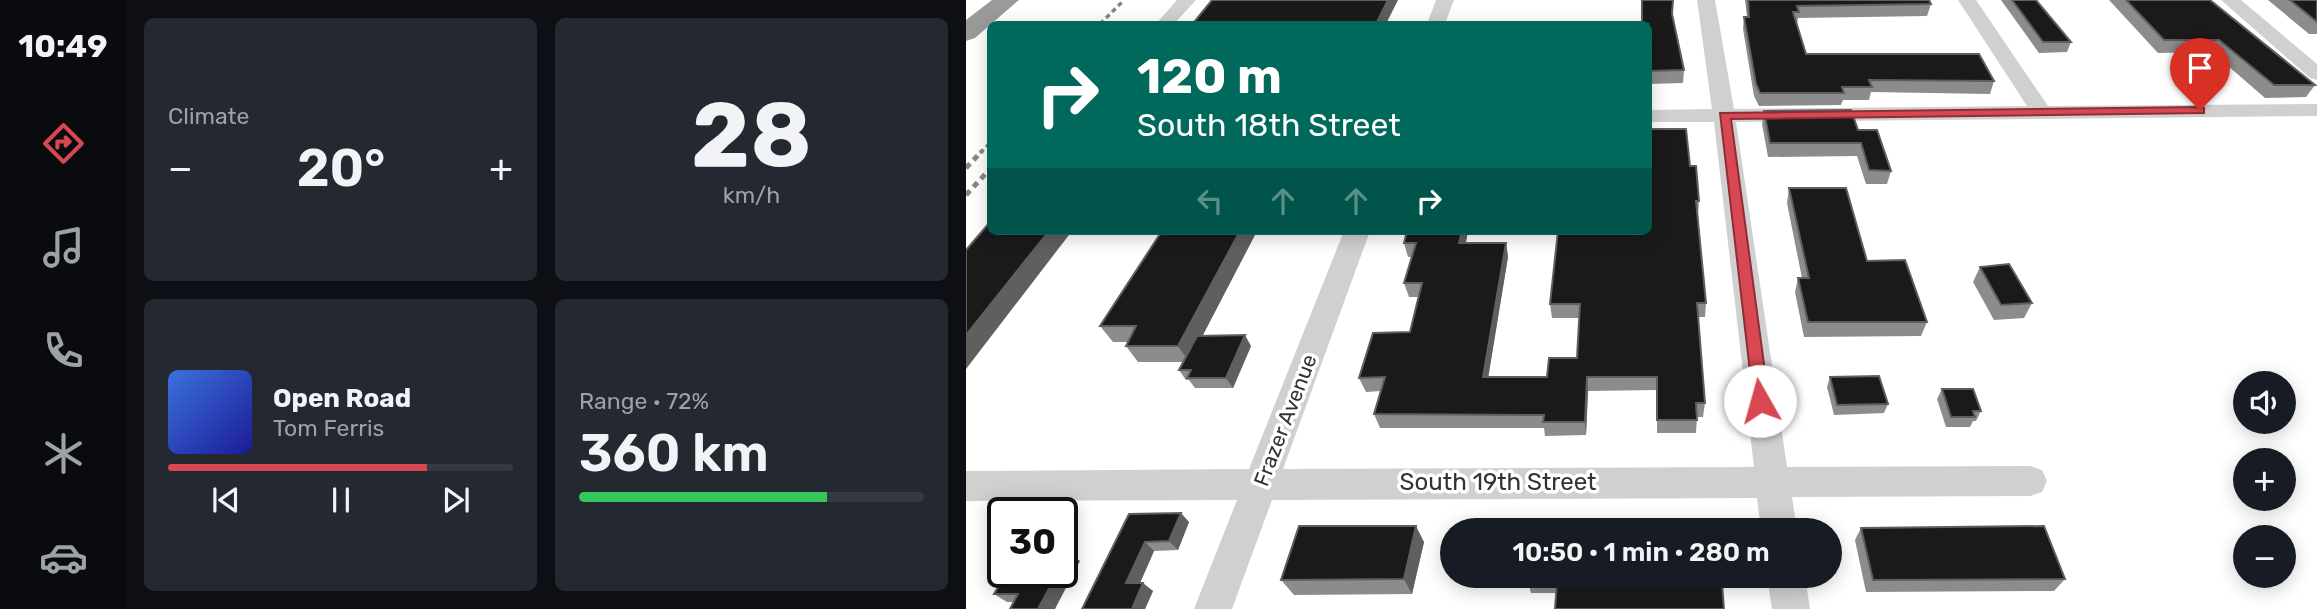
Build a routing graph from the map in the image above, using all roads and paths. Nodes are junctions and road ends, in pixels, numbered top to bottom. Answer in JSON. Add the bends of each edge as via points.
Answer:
{"nodes":[{"id":1,"x":1007,"y":0,"type":"edge"},
{"id":2,"x":1187,"y":0,"type":"edge"},
{"id":3,"x":1445,"y":0,"type":"edge"},
{"id":4,"x":1706,"y":0,"type":"edge"},
{"id":5,"x":1967,"y":0,"type":"edge"},
{"id":6,"x":2230,"y":0,"type":"edge"},
{"id":7,"x":1168,"y":21,"type":"edge"},
{"id":8,"x":1437,"y":21,"type":"edge"},
{"id":9,"x":966,"y":33,"type":"edge"},
{"id":10,"x":2317,"y":74,"type":"edge"},
{"id":11,"x":2317,"y":110,"type":"edge"},
{"id":12,"x":2041,"y":111,"type":"junction"},
{"id":13,"x":1724,"y":115,"type":"junction"},
{"id":14,"x":1652,"y":116,"type":"edge"},
{"id":15,"x":1355,"y":235,"type":"edge"},
{"id":16,"x":1771,"y":481,"type":"junction"},
{"id":17,"x":2030,"y":481,"type":"dead end"},
{"id":18,"x":1260,"y":484,"type":"junction"},
{"id":19,"x":966,"y":486,"type":"edge"},
{"id":20,"x":1777,"y":518,"type":"edge"},
{"id":21,"x":1788,"y":588,"type":"edge"},
{"id":22,"x":1213,"y":609,"type":"edge"},
{"id":23,"x":1791,"y":609,"type":"edge"}],
"edges":[{"from":1,"to":9,"type":"highway"},
{"from":2,"to":7,"type":"street"},
{"from":3,"to":8,"type":"street"},
{"from":4,"to":13,"type":"street"},
{"from":5,"to":12,"type":"street"},
{"from":6,"to":10,"type":"street"},
{"from":11,"to":12,"type":"street"},
{"from":12,"to":13,"type":"street"},
{"from":13,"to":14,"type":"street"},
{"from":13,"to":16,"type":"street"},
{"from":15,"to":18,"type":"street","name":"Frazer Avenue"},
{"from":16,"to":17,"type":"street","name":"South 19th Street"},
{"from":16,"to":18,"type":"street","name":"South 19th Street"},
{"from":16,"to":20,"type":"street"},
{"from":18,"to":19,"type":"street","name":"South 19th Street"},
{"from":18,"to":22,"type":"street","name":"Frazer Avenue"},
{"from":21,"to":23,"type":"street"}]}
